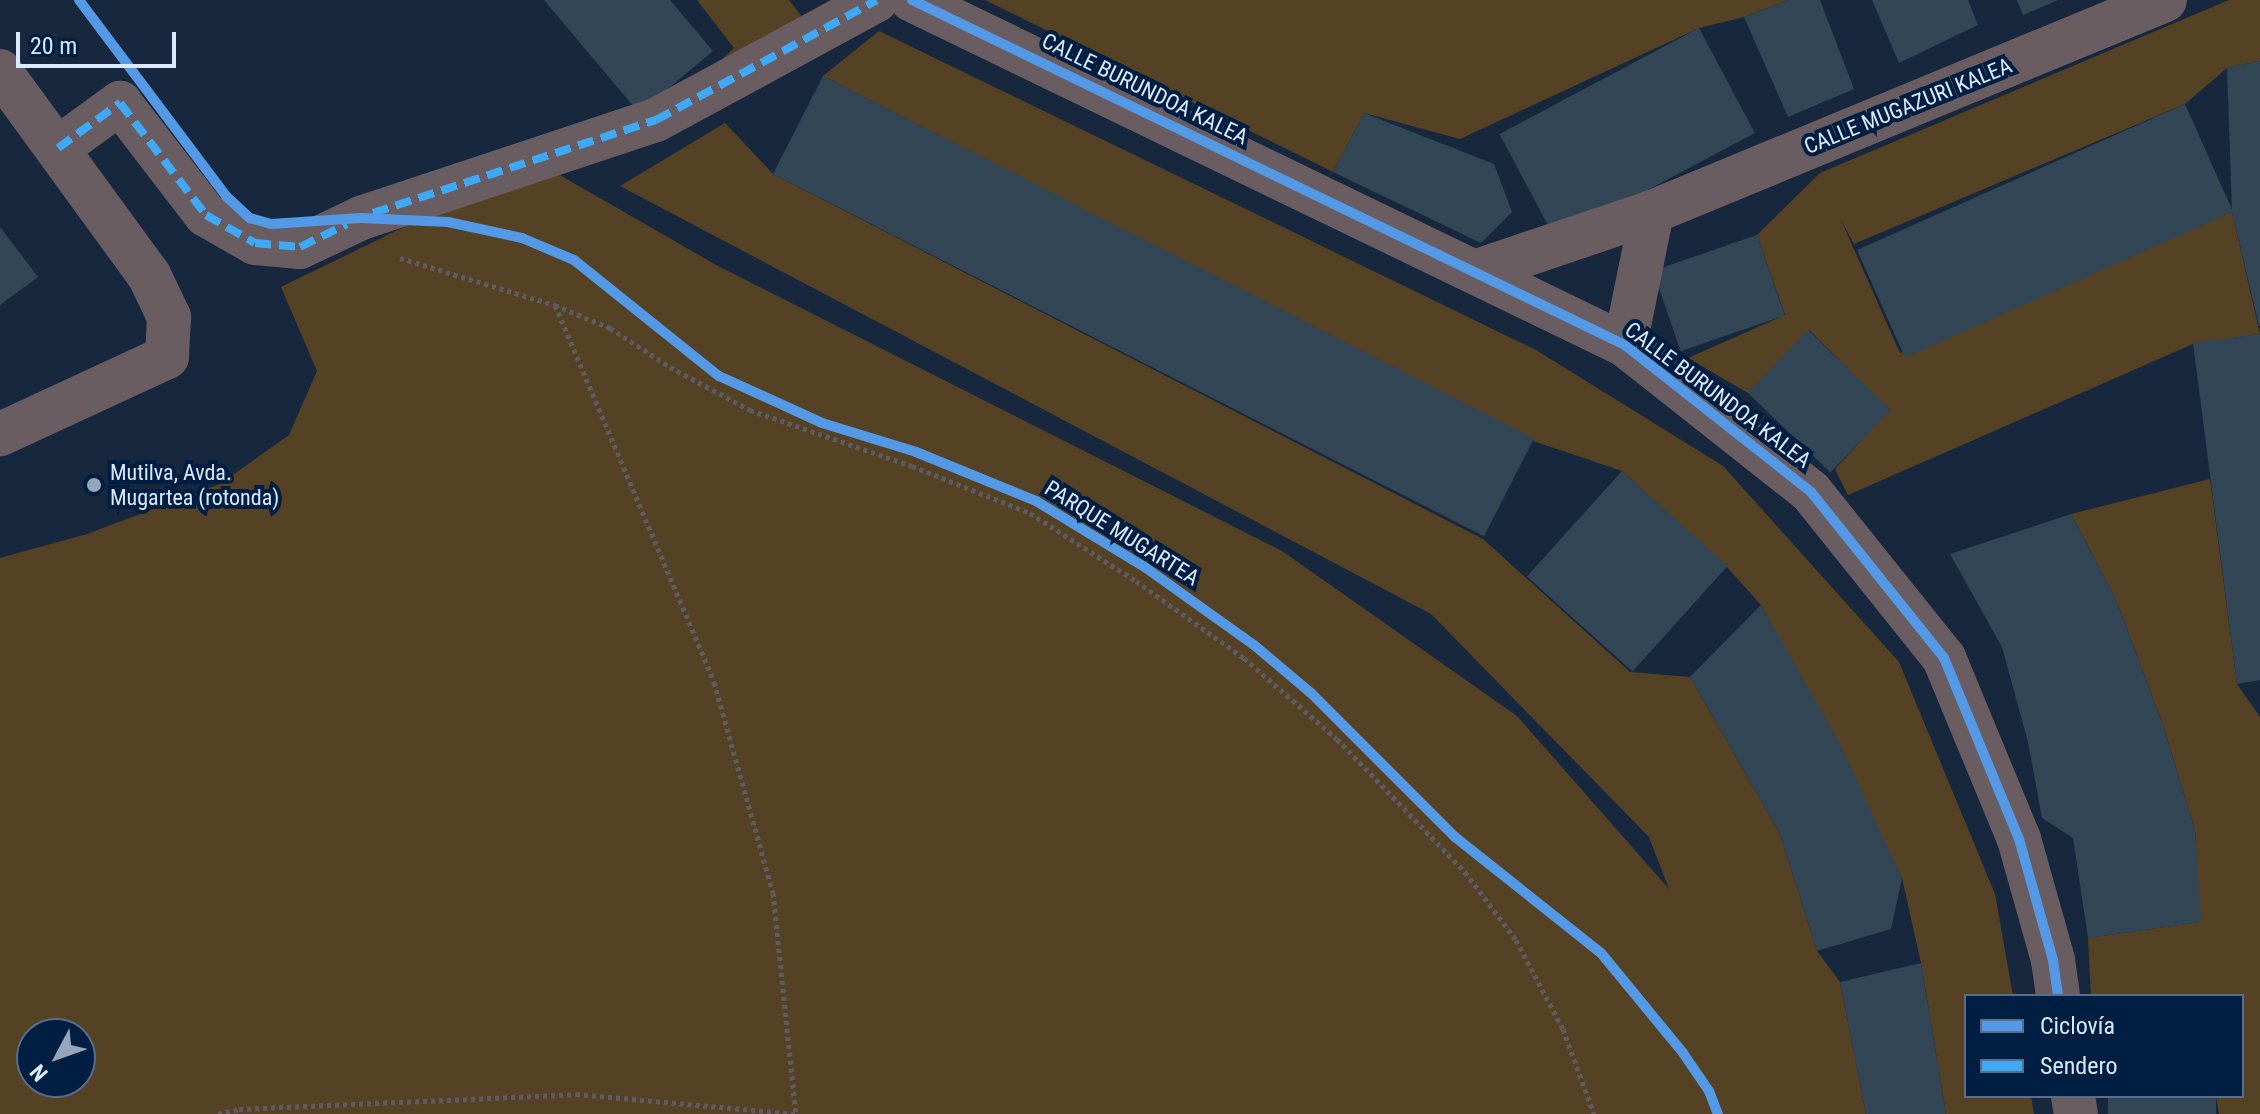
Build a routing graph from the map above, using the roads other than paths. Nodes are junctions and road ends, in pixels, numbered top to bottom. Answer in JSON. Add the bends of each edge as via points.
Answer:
{"nodes":[{"id":1,"x":877,"y":0,"type":"edge"},
{"id":2,"x":912,"y":0,"type":"edge"},
{"id":3,"x":2165,"y":0,"type":"edge"},
{"id":4,"x":0,"y":71,"type":"edge"},
{"id":5,"x":58,"y":148,"type":"junction"},
{"id":6,"x":1652,"y":212,"type":"junction"},
{"id":7,"x":1477,"y":271,"type":"junction"},
{"id":8,"x":1625,"y":345,"type":"junction"},
{"id":9,"x":0,"y":434,"type":"edge"},
{"id":10,"x":2058,"y":994,"type":"edge"}],
"edges":[{"from":1,"to":5,"type":"street","via":[[656,120],[361,218],[300,247],[255,243],[206,215],[120,103]]},
{"from":2,"to":7,"type":"street","name":"CALLE BURUNDOA KALEA"},
{"from":3,"to":6,"type":"street","name":"CALLE MUGAZURI KALEA"},
{"from":4,"to":5,"type":"street"},
{"from":5,"to":9,"type":"street","via":[[149,275],[169,317],[167,357]]},
{"from":6,"to":7,"type":"street","name":"CALLE MUGAZURI KALEA"},
{"from":6,"to":8,"type":"street"},
{"from":7,"to":8,"type":"street","name":"CALLE BURUNDOA KALEA"},
{"from":8,"to":10,"type":"street","name":"CALLE BURUNDOA KALEA","via":[[1811,492],[1944,658],[2019,839]]}]}
